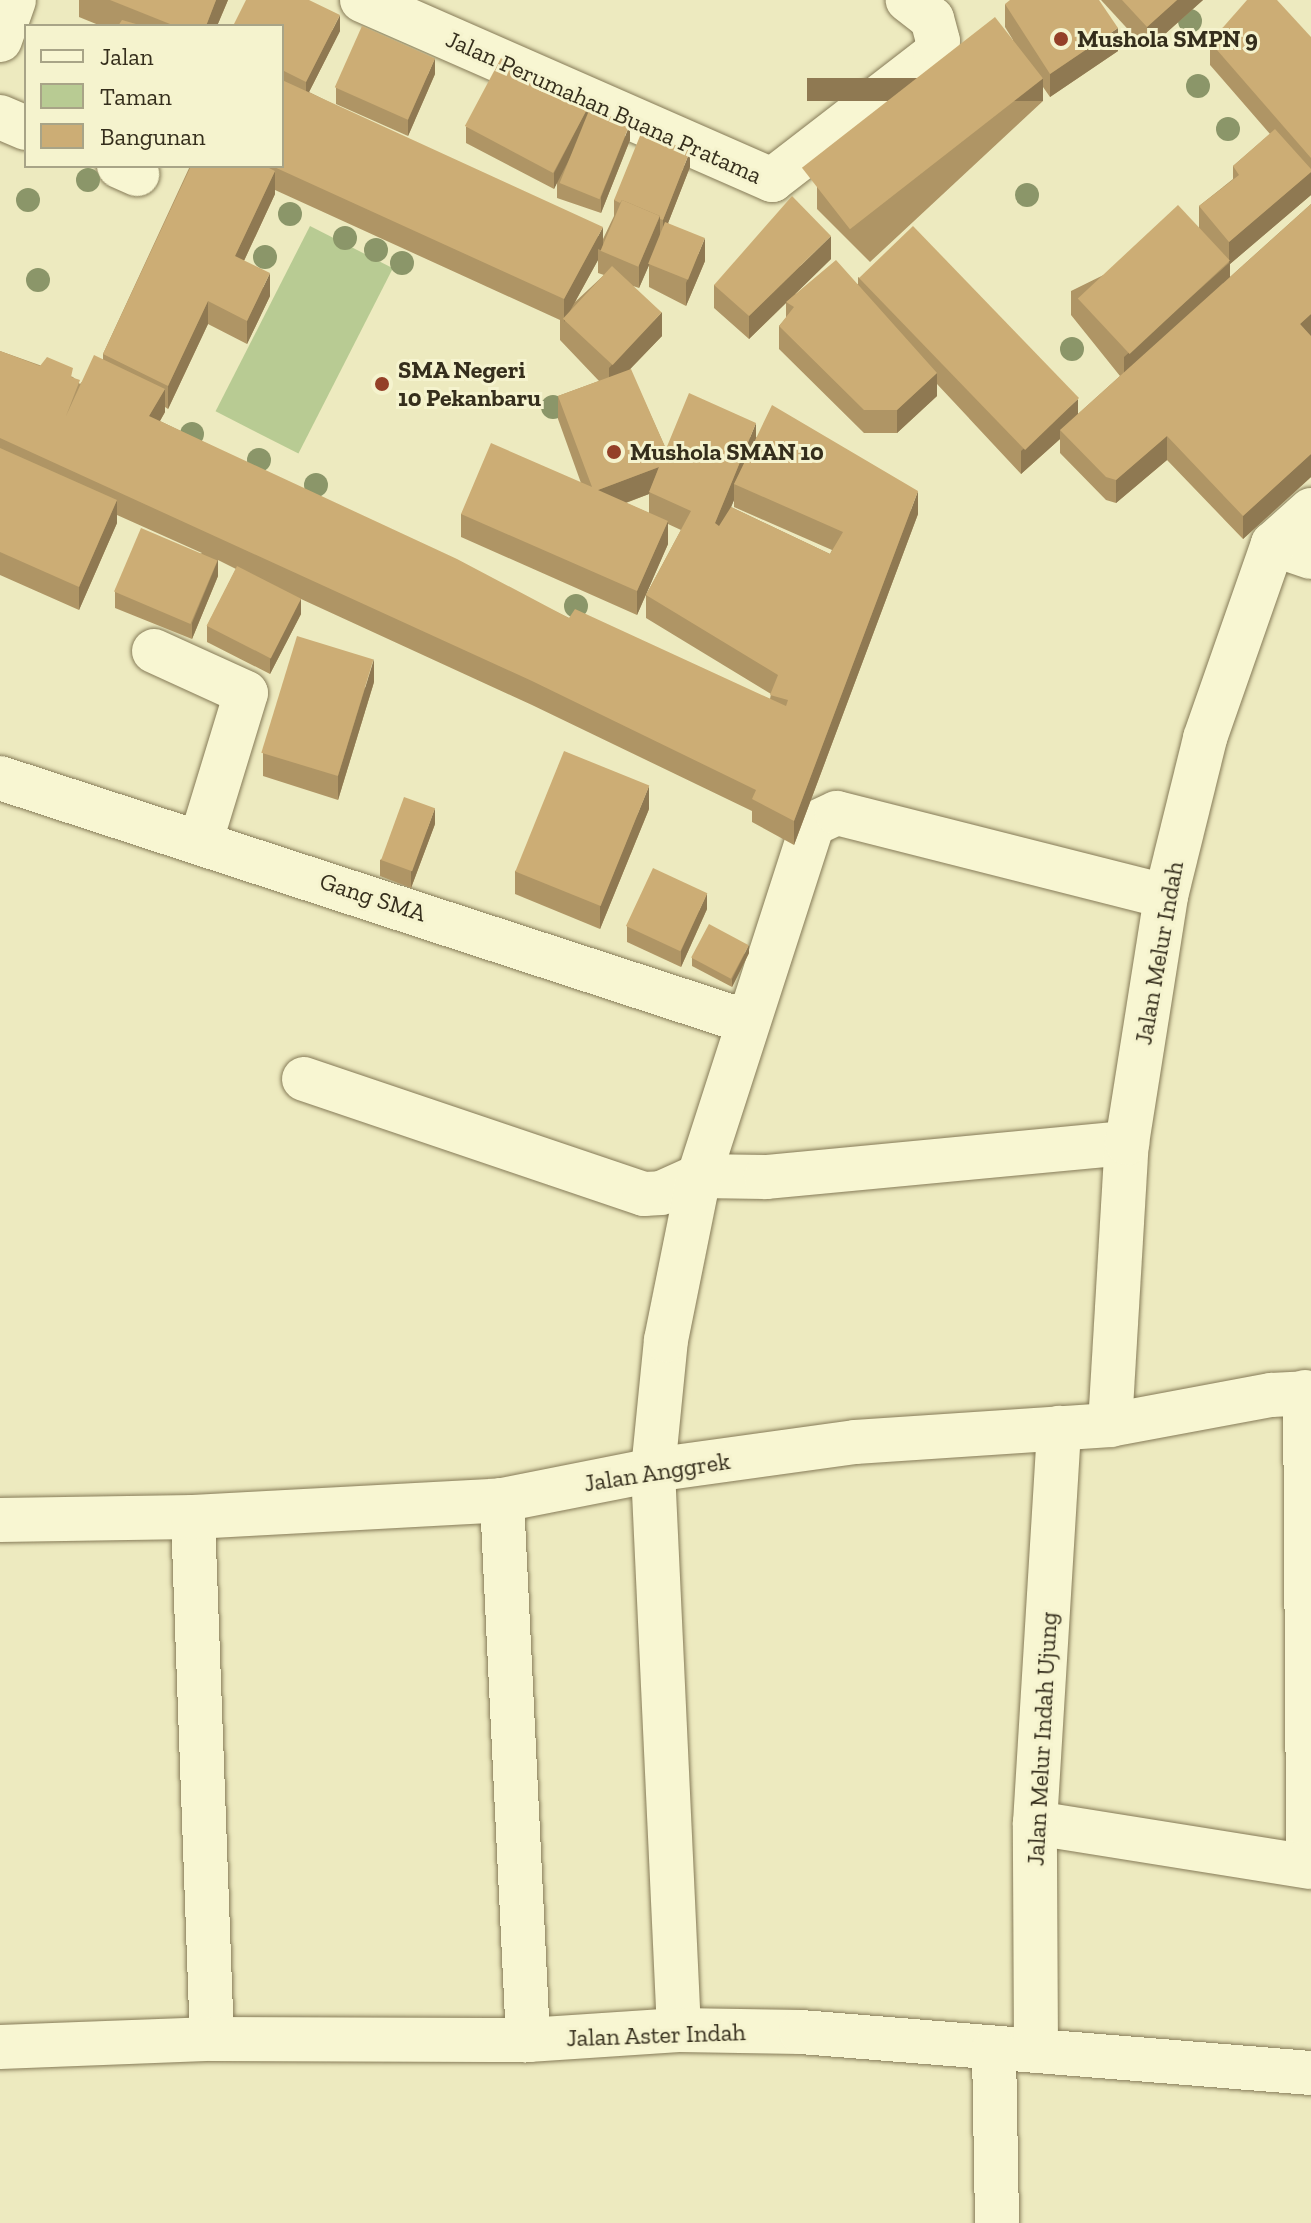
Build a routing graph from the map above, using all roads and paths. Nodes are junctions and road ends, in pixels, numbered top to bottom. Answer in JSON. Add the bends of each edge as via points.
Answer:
{"nodes":[{"id":1,"x":14,"y":0,"type":"edge"},
{"id":2,"x":362,"y":0,"type":"edge"},
{"id":3,"x":908,"y":0,"type":"edge"},
{"id":4,"x":0,"y":40,"type":"edge"},
{"id":5,"x":0,"y":117,"type":"edge"},
{"id":6,"x":24,"y":127,"type":"edge"},
{"id":7,"x":1311,"y":510,"type":"edge"},
{"id":8,"x":1292,"y":551,"type":"edge"},
{"id":9,"x":154,"y":651,"type":"dead end"},
{"id":10,"x":0,"y":778,"type":"edge"},
{"id":11,"x":201,"y":840,"type":"junction"},
{"id":12,"x":1166,"y":896,"type":"junction"},
{"id":13,"x":745,"y":1021,"type":"junction"},
{"id":14,"x":304,"y":1079,"type":"dead end"},
{"id":15,"x":1127,"y":1143,"type":"junction"},
{"id":16,"x":699,"y":1176,"type":"junction"},
{"id":17,"x":1308,"y":1393,"type":"edge"},
{"id":18,"x":1110,"y":1425,"type":"junction"},
{"id":19,"x":1059,"y":1428,"type":"junction"},
{"id":20,"x":653,"y":1470,"type":"junction"},
{"id":21,"x":502,"y":1500,"type":"junction"},
{"id":22,"x":193,"y":1517,"type":"junction"},
{"id":23,"x":0,"y":1520,"type":"edge"},
{"id":24,"x":1035,"y":1823,"type":"junction"},
{"id":25,"x":1310,"y":1866,"type":"edge"},
{"id":26,"x":679,"y":2030,"type":"junction"},
{"id":27,"x":212,"y":2039,"type":"junction"},
{"id":28,"x":528,"y":2040,"type":"junction"},
{"id":29,"x":0,"y":2047,"type":"edge"},
{"id":30,"x":1015,"y":2050,"type":"junction"},
{"id":31,"x":1311,"y":2073,"type":"edge"},
{"id":32,"x":997,"y":2223,"type":"edge"}],
"edges":[{"from":1,"to":4,"type":"street"},
{"from":2,"to":3,"type":"street","name":"Jalan Perumahan Buana Pratama","via":[[772,180],[935,54],[938,41],[932,19]]},
{"from":5,"to":6,"type":"street"},
{"from":7,"to":8,"type":"street","name":"Jalan Melur Indah"},
{"from":8,"to":12,"type":"street","name":"Jalan Melur Indah","via":[[1205,738]]},
{"from":9,"to":11,"type":"street","via":[[246,693]]},
{"from":10,"to":11,"type":"street","name":"Gang SMA"},
{"from":11,"to":13,"type":"street","name":"Gang SMA"},
{"from":12,"to":13,"type":"street","via":[[830,812],[813,824]]},
{"from":12,"to":15,"type":"street","name":"Jalan Melur Indah"},
{"from":13,"to":16,"type":"street"},
{"from":14,"to":16,"type":"street","via":[[644,1194],[661,1193]]},
{"from":15,"to":16,"type":"street","via":[[766,1177]]},
{"from":15,"to":18,"type":"street","name":"Jalan Melur Indah"},
{"from":16,"to":20,"type":"street","via":[[666,1340]]},
{"from":17,"to":18,"type":"street","name":"Jalan Anggrek"},
{"from":17,"to":25,"type":"street"},
{"from":18,"to":19,"type":"street","name":"Jalan Anggrek"},
{"from":19,"to":20,"type":"street","name":"Jalan Anggrek","via":[[855,1442]]},
{"from":19,"to":24,"type":"street","name":"Jalan Melur Indah Ujung"},
{"from":20,"to":21,"type":"street","name":"Jalan Anggrek"},
{"from":20,"to":26,"type":"street"},
{"from":21,"to":22,"type":"street","name":"Jalan Anggrek"},
{"from":21,"to":28,"type":"street"},
{"from":22,"to":23,"type":"street","name":"Jalan Anggrek"},
{"from":22,"to":27,"type":"street"},
{"from":24,"to":25,"type":"street"},
{"from":24,"to":30,"type":"street","name":"Jalan Melur Indah Ujung"},
{"from":26,"to":28,"type":"street","name":"Jalan Aster Indah"},
{"from":26,"to":30,"type":"street","name":"Jalan Aster Indah","via":[[801,2032]]},
{"from":27,"to":28,"type":"street","name":"Jalan Aster Indah"},
{"from":27,"to":29,"type":"street","name":"Jalan Aster Indah"},
{"from":30,"to":31,"type":"street","name":"Jalan Aster Indah"},
{"from":30,"to":32,"type":"street","name":"Jalan Melur Indah Ujung"}]}
